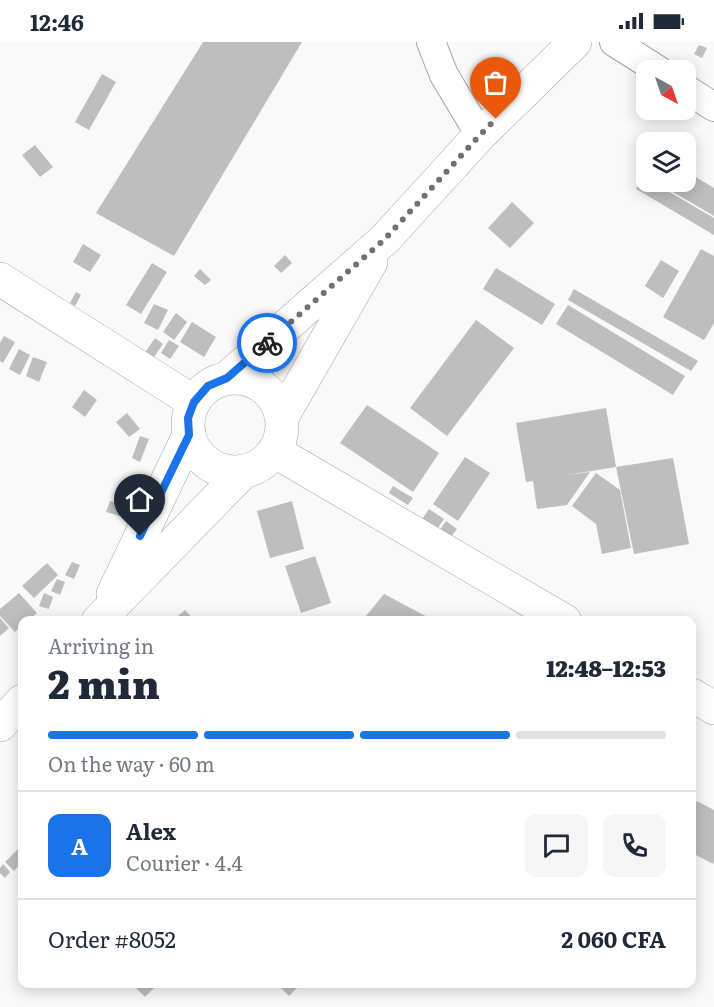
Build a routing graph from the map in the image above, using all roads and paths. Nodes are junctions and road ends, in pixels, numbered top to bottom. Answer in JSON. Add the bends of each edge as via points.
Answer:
{"nodes":[{"id":1,"x":431,"y":42,"type":"edge"},
{"id":2,"x":575,"y":42,"type":"edge"},
{"id":3,"x":614,"y":42,"type":"edge"},
{"id":4,"x":642,"y":60,"type":"edge"},
{"id":5,"x":696,"y":95,"type":"edge"},
{"id":6,"x":714,"y":107,"type":"edge"},
{"id":7,"x":480,"y":135,"type":"junction"},
{"id":8,"x":385,"y":239,"type":"junction"},
{"id":9,"x":0,"y":279,"type":"edge"},
{"id":10,"x":227,"y":378,"type":"junction"},
{"id":11,"x":194,"y":402,"type":"junction"},
{"id":12,"x":282,"y":417,"type":"junction"},
{"id":13,"x":189,"y":435,"type":"junction"},
{"id":14,"x":274,"y":451,"type":"junction"},
{"id":15,"x":244,"y":471,"type":"junction"},
{"id":16,"x":101,"y":616,"type":"edge"},
{"id":17,"x":103,"y":616,"type":"edge"},
{"id":18,"x":556,"y":616,"type":"edge"},
{"id":19,"x":696,"y":697,"type":"edge"},
{"id":20,"x":18,"y":705,"type":"edge"},
{"id":21,"x":714,"y":708,"type":"edge"},
{"id":22,"x":0,"y":725,"type":"edge"}],
"edges":[{"from":1,"to":7,"type":"street","via":[[444,75]]},
{"from":2,"to":7,"type":"main road"},
{"from":3,"to":4,"type":"street"},
{"from":5,"to":6,"type":"street"},
{"from":7,"to":8,"type":"main road"},
{"from":8,"to":10,"type":"main road"},
{"from":8,"to":12,"type":"main road"},
{"from":9,"to":11,"type":"main road"},
{"from":10,"to":11,"type":"main road","via":[[208,386]]},
{"from":10,"to":12,"type":"main road","via":[[257,382],[273,397]]},
{"from":11,"to":13,"type":"main road","via":[[188,418]]},
{"from":12,"to":14,"type":"main road"},
{"from":13,"to":15,"type":"main road","via":[[196,452],[209,465],[226,471]]},
{"from":13,"to":16,"type":"main road"},
{"from":14,"to":15,"type":"main road","via":[[261,464]]},
{"from":14,"to":18,"type":"main road"},
{"from":15,"to":17,"type":"main road"},
{"from":19,"to":21,"type":"main road"},
{"from":20,"to":22,"type":"main road"}]}
